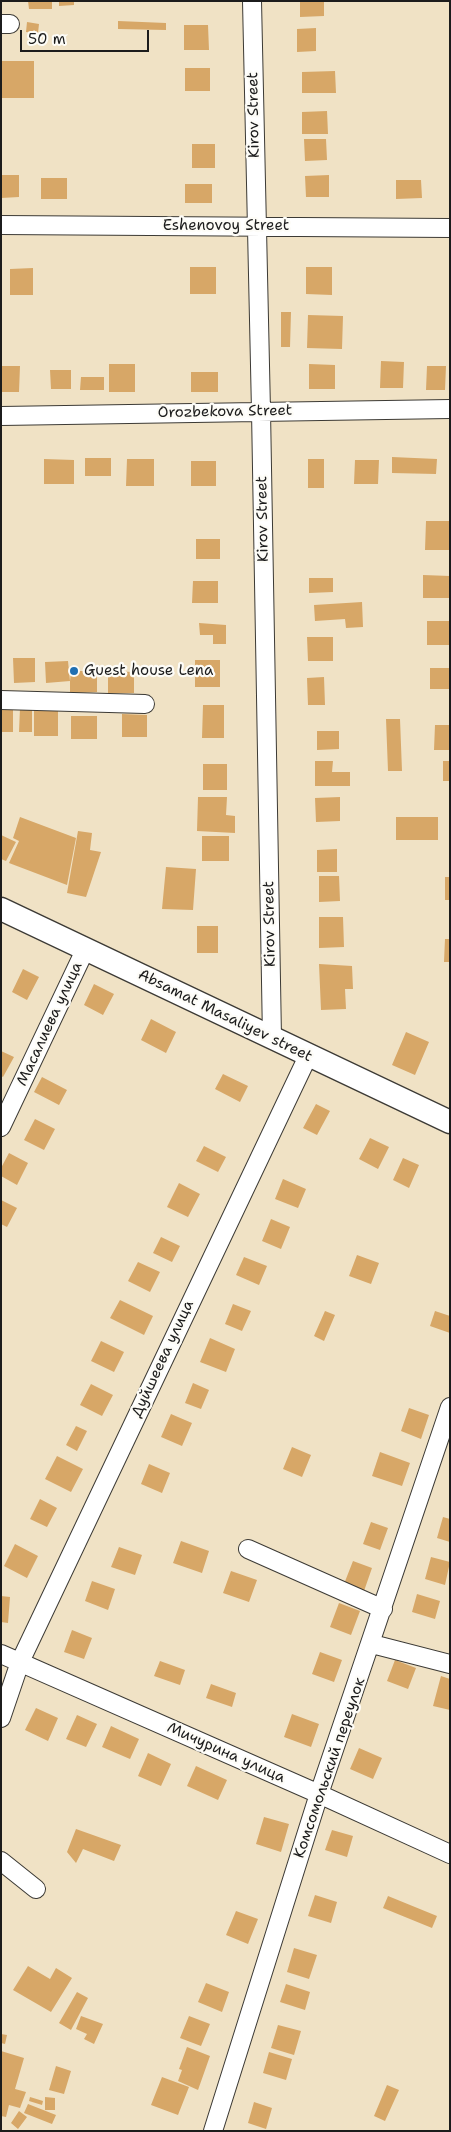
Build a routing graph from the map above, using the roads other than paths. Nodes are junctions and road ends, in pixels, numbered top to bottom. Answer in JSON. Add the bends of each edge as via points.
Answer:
{"nodes":[{"id":1,"x":252,"y":1,"type":"edge"},
{"id":2,"x":1,"y":226,"type":"edge"},
{"id":3,"x":257,"y":226,"type":"junction"},
{"id":4,"x":450,"y":228,"type":"edge"},
{"id":5,"x":450,"y":409,"type":"edge"},
{"id":6,"x":261,"y":410,"type":"junction"},
{"id":7,"x":1,"y":416,"type":"edge"},
{"id":8,"x":1,"y":700,"type":"edge"},
{"id":9,"x":145,"y":704,"type":"dead end"},
{"id":10,"x":1,"y":909,"type":"edge"},
{"id":11,"x":86,"y":948,"type":"junction"},
{"id":12,"x":272,"y":1038,"type":"junction"},
{"id":13,"x":308,"y":1056,"type":"junction"},
{"id":14,"x":450,"y":1122,"type":"edge"},
{"id":15,"x":1,"y":1127,"type":"edge"},
{"id":16,"x":450,"y":1406,"type":"edge"},
{"id":17,"x":248,"y":1549,"type":"dead end"},
{"id":18,"x":383,"y":1609,"type":"junction"},
{"id":19,"x":372,"y":1644,"type":"junction"},
{"id":20,"x":1,"y":1654,"type":"edge"},
{"id":21,"x":20,"y":1662,"type":"junction"},
{"id":22,"x":450,"y":1664,"type":"edge"},
{"id":23,"x":1,"y":1718,"type":"edge"},
{"id":24,"x":320,"y":1794,"type":"junction"},
{"id":25,"x":450,"y":1854,"type":"edge"},
{"id":26,"x":1,"y":1861,"type":"edge"},
{"id":27,"x":36,"y":1890,"type":"dead end"},
{"id":28,"x":213,"y":2131,"type":"edge"}],
"edges":[{"from":1,"to":3,"type":"street","name":"Kirov Street"},
{"from":2,"to":3,"type":"street","name":"Eshenovoy Street"},
{"from":3,"to":4,"type":"street","name":"Eshenovoy Street"},
{"from":3,"to":6,"type":"street","name":"Kirov Street"},
{"from":5,"to":6,"type":"street","name":"Orozbekova Street"},
{"from":6,"to":7,"type":"street","name":"Orozbekova Street"},
{"from":6,"to":12,"type":"street","name":"Kirov Street"},
{"from":8,"to":9,"type":"street"},
{"from":10,"to":11,"type":"street","name":"Absamat Masaliyev street"},
{"from":11,"to":12,"type":"street","name":"Absamat Masaliyev street"},
{"from":11,"to":15,"type":"street","name":"Масалиева улица"},
{"from":12,"to":13,"type":"street","name":"Absamat Masaliyev street"},
{"from":13,"to":14,"type":"street","name":"Absamat Masaliyev street"},
{"from":13,"to":21,"type":"street","name":"Дуйшеева улица"},
{"from":16,"to":18,"type":"street","name":"Комсомольский переулок"},
{"from":17,"to":18,"type":"street"},
{"from":18,"to":19,"type":"street","name":"Комсомольский переулок"},
{"from":19,"to":22,"type":"street"},
{"from":19,"to":24,"type":"street","name":"Комсомольский переулок"},
{"from":20,"to":21,"type":"street","name":"Мичурина улица"},
{"from":21,"to":23,"type":"street","name":"Дуйшеева улица"},
{"from":21,"to":24,"type":"street","name":"Мичурина улица"},
{"from":24,"to":25,"type":"street","name":"Мичурина улица"},
{"from":24,"to":28,"type":"street","name":"Комсомольский переулок"},
{"from":26,"to":27,"type":"street"}]}
